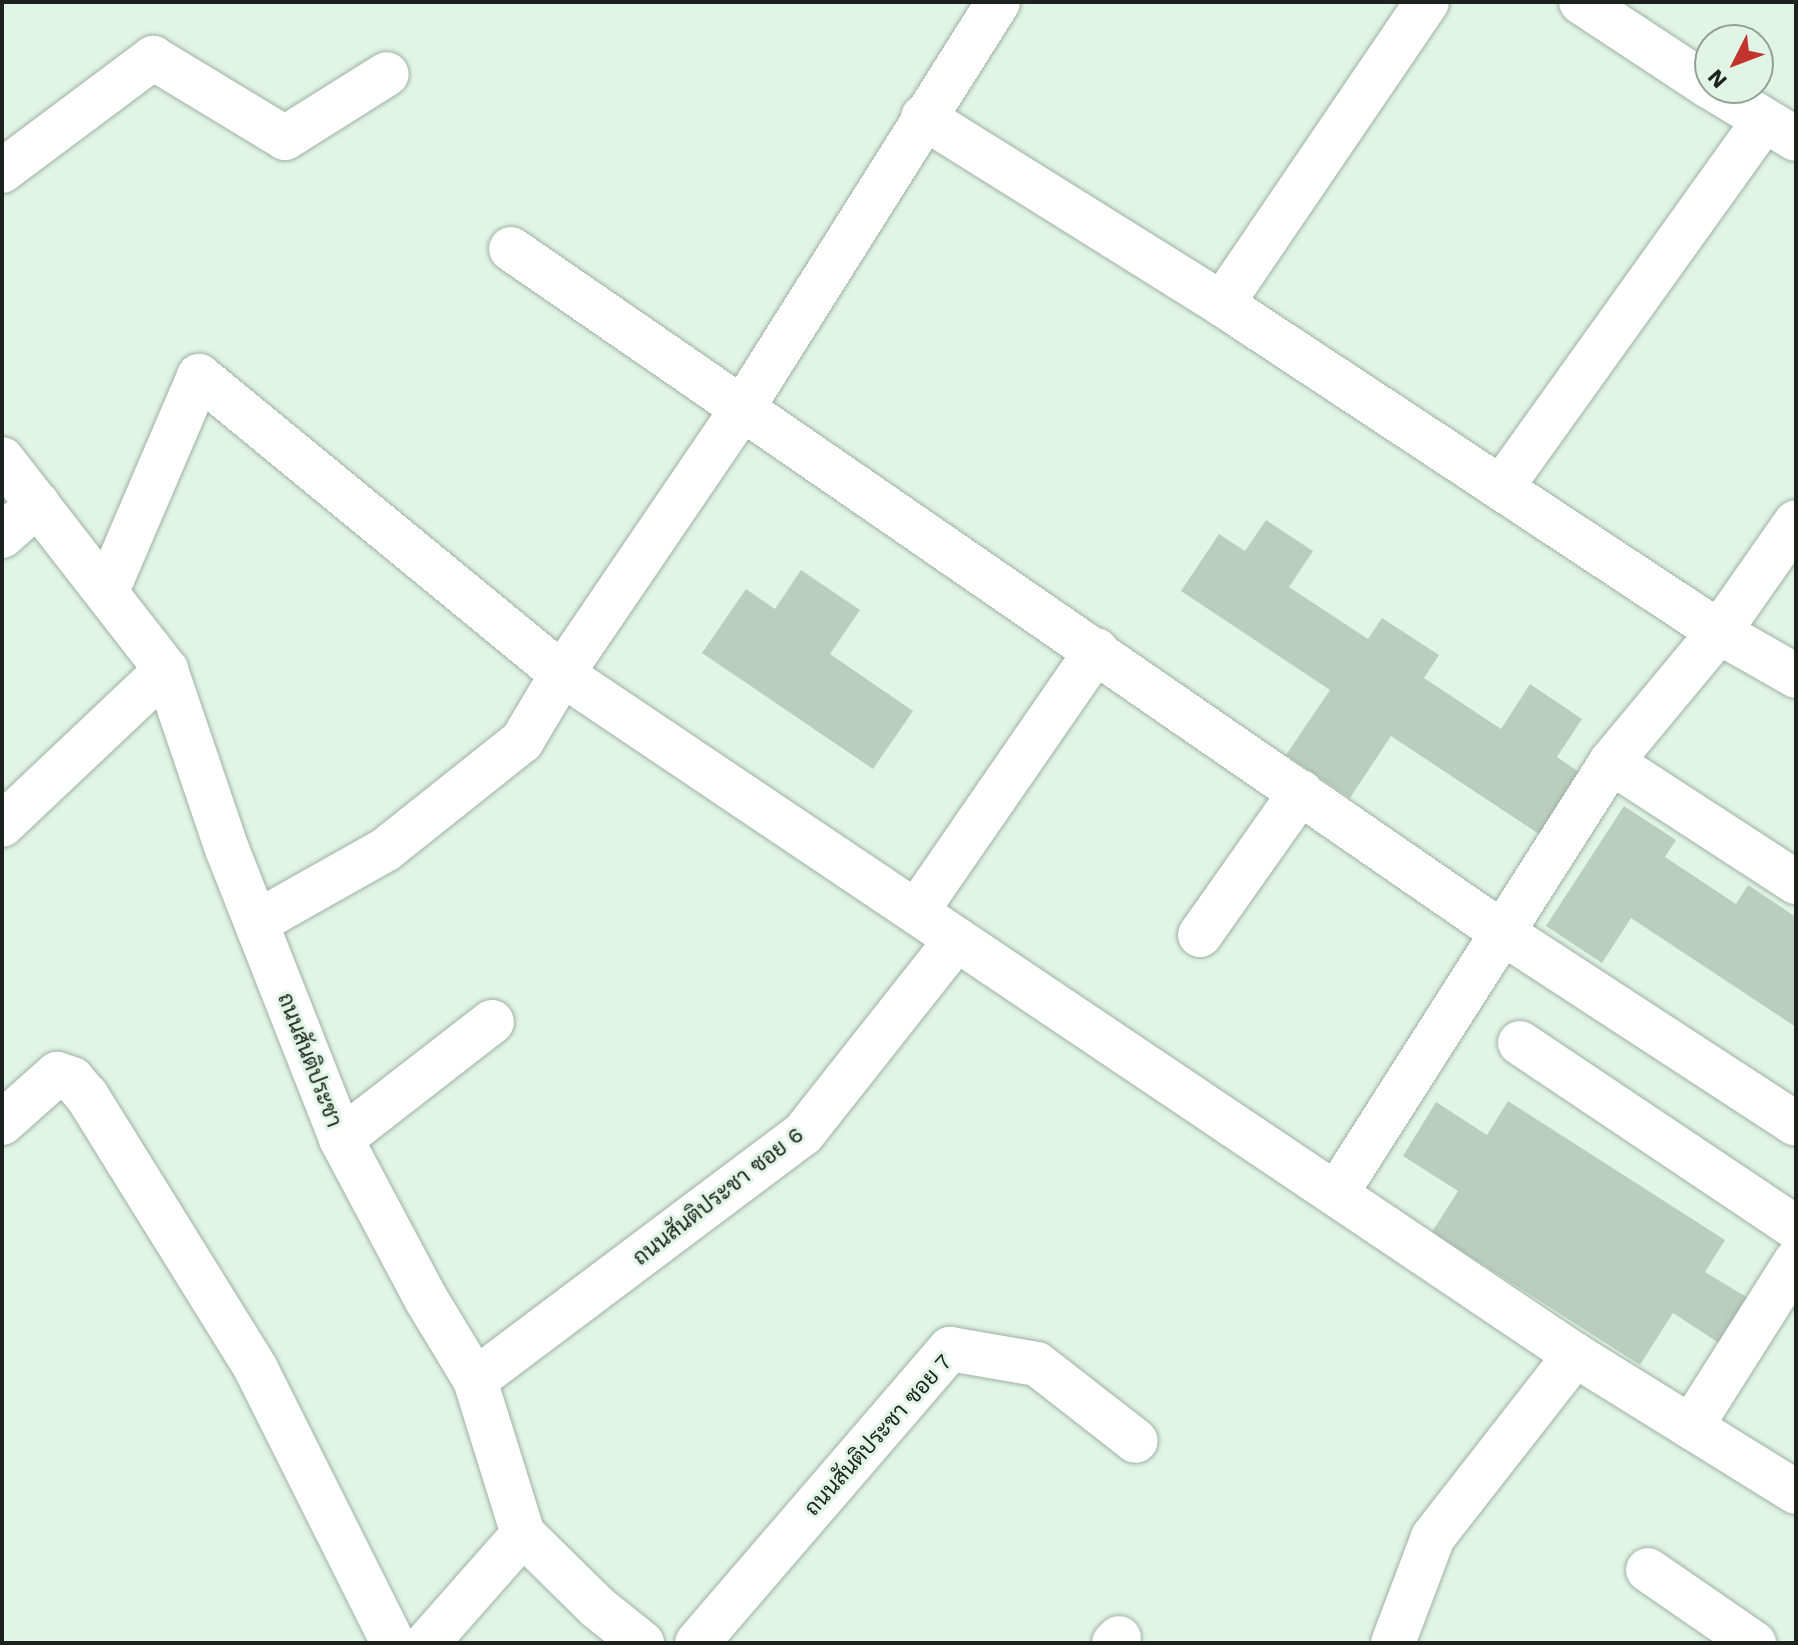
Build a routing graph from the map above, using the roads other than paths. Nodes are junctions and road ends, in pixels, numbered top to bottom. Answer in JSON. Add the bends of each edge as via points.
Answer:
{"nodes":[{"id":1,"x":998,"y":2,"type":"edge"},
{"id":2,"x":1427,"y":2,"type":"edge"},
{"id":3,"x":1581,"y":2,"type":"edge"},
{"id":4,"x":387,"y":74,"type":"dead end"},
{"id":5,"x":1694,"y":76,"type":"edge"},
{"id":6,"x":1738,"y":104,"type":"edge"},
{"id":7,"x":923,"y":117,"type":"junction"},
{"id":8,"x":1780,"y":130,"type":"edge"},
{"id":9,"x":2,"y":171,"type":"edge"},
{"id":10,"x":511,"y":249,"type":"dead end"},
{"id":11,"x":1222,"y":304,"type":"junction"},
{"id":12,"x":740,"y":412,"type":"junction"},
{"id":13,"x":2,"y":459,"type":"edge"},
{"id":14,"x":1501,"y":488,"type":"junction"},
{"id":15,"x":38,"y":504,"type":"junction"},
{"id":16,"x":1796,"y":522,"type":"edge"},
{"id":17,"x":2,"y":536,"type":"edge"},
{"id":18,"x":107,"y":591,"type":"junction"},
{"id":19,"x":1719,"y":632,"type":"junction"},
{"id":20,"x":1097,"y":650,"type":"junction"},
{"id":21,"x":166,"y":670,"type":"junction"},
{"id":22,"x":562,"y":674,"type":"junction"},
{"id":23,"x":1796,"y":676,"type":"edge"},
{"id":24,"x":1611,"y":762,"type":"junction"},
{"id":25,"x":1301,"y":792,"type":"junction"},
{"id":26,"x":2,"y":825,"type":"edge"},
{"id":27,"x":1796,"y":882,"type":"edge"},
{"id":28,"x":916,"y":912,"type":"junction"},
{"id":29,"x":257,"y":922,"type":"junction"},
{"id":30,"x":1500,"y":931,"type":"junction"},
{"id":31,"x":1200,"y":935,"type":"dead end"},
{"id":32,"x":957,"y":939,"type":"junction"},
{"id":33,"x":492,"y":1022,"type":"dead end"},
{"id":34,"x":1520,"y":1043,"type":"dead end"},
{"id":35,"x":2,"y":1123,"type":"edge"},
{"id":36,"x":1796,"y":1124,"type":"edge"},
{"id":37,"x":341,"y":1139,"type":"junction"},
{"id":38,"x":1336,"y":1194,"type":"junction"},
{"id":39,"x":1796,"y":1228,"type":"edge"},
{"id":40,"x":1796,"y":1261,"type":"edge"},
{"id":41,"x":1575,"y":1355,"type":"junction"},
{"id":42,"x":475,"y":1380,"type":"junction"},
{"id":43,"x":1691,"y":1427,"type":"junction"},
{"id":44,"x":1136,"y":1441,"type":"dead end"},
{"id":45,"x":1796,"y":1492,"type":"edge"},
{"id":46,"x":523,"y":1534,"type":"junction"},
{"id":47,"x":1648,"y":1570,"type":"dead end"},
{"id":48,"x":393,"y":1643,"type":"edge"},
{"id":49,"x":427,"y":1643,"type":"edge"},
{"id":50,"x":642,"y":1643,"type":"edge"},
{"id":51,"x":697,"y":1643,"type":"edge"},
{"id":52,"x":1393,"y":1643,"type":"edge"},
{"id":53,"x":1754,"y":1643,"type":"edge"}],
"edges":[{"from":1,"to":7,"type":"street"},
{"from":2,"to":11,"type":"street"},
{"from":3,"to":5,"type":"street"},
{"from":4,"to":9,"type":"street","via":[[285,138],[153,58]]},
{"from":6,"to":8,"type":"street"},
{"from":7,"to":11,"type":"street"},
{"from":7,"to":12,"type":"street"},
{"from":8,"to":14,"type":"street"},
{"from":10,"to":12,"type":"street"},
{"from":11,"to":14,"type":"street"},
{"from":12,"to":20,"type":"street"},
{"from":12,"to":22,"type":"street"},
{"from":13,"to":15,"type":"street","name":"ถนนสันติประชา"},
{"from":14,"to":19,"type":"street"},
{"from":15,"to":17,"type":"street"},
{"from":15,"to":18,"type":"street","name":"ถนนสันติประชา"},
{"from":16,"to":19,"type":"street"},
{"from":18,"to":21,"type":"street","name":"ถนนสันติประชา"},
{"from":18,"to":22,"type":"street","via":[[199,376]]},
{"from":19,"to":23,"type":"street"},
{"from":19,"to":24,"type":"street"},
{"from":20,"to":25,"type":"street"},
{"from":20,"to":28,"type":"street"},
{"from":21,"to":26,"type":"street"},
{"from":21,"to":29,"type":"street","name":"ถนนสันติประชา"},
{"from":22,"to":28,"type":"street"},
{"from":22,"to":29,"type":"street","via":[[522,741],[385,850]]},
{"from":24,"to":27,"type":"street"},
{"from":24,"to":30,"type":"street"},
{"from":25,"to":30,"type":"street"},
{"from":25,"to":31,"type":"street"},
{"from":28,"to":32,"type":"street"},
{"from":29,"to":37,"type":"street","name":"ถนนสันติประชา"},
{"from":30,"to":36,"type":"street"},
{"from":30,"to":38,"type":"street"},
{"from":32,"to":38,"type":"street"},
{"from":32,"to":42,"type":"street","name":"ถนนสันติประชา ซอย 6","via":[[803,1134]]},
{"from":33,"to":37,"type":"street"},
{"from":34,"to":39,"type":"street"},
{"from":35,"to":48,"type":"street","via":[[57,1074],[72,1079],[87,1096],[256,1369]]},
{"from":37,"to":42,"type":"street","name":"ถนนสันติประชา"},
{"from":38,"to":41,"type":"street"},
{"from":40,"to":43,"type":"street"},
{"from":41,"to":43,"type":"street"},
{"from":41,"to":52,"type":"street","via":[[1433,1537]]},
{"from":42,"to":46,"type":"street","name":"ถนนสันติประชา"},
{"from":43,"to":45,"type":"street"},
{"from":44,"to":51,"type":"street","name":"ถนนสันติประชา ซอย 7","via":[[1037,1364],[950,1349]]},
{"from":46,"to":49,"type":"street"},
{"from":46,"to":50,"type":"street","name":"ถนนสันติประชา"},
{"from":47,"to":53,"type":"street"}]}
